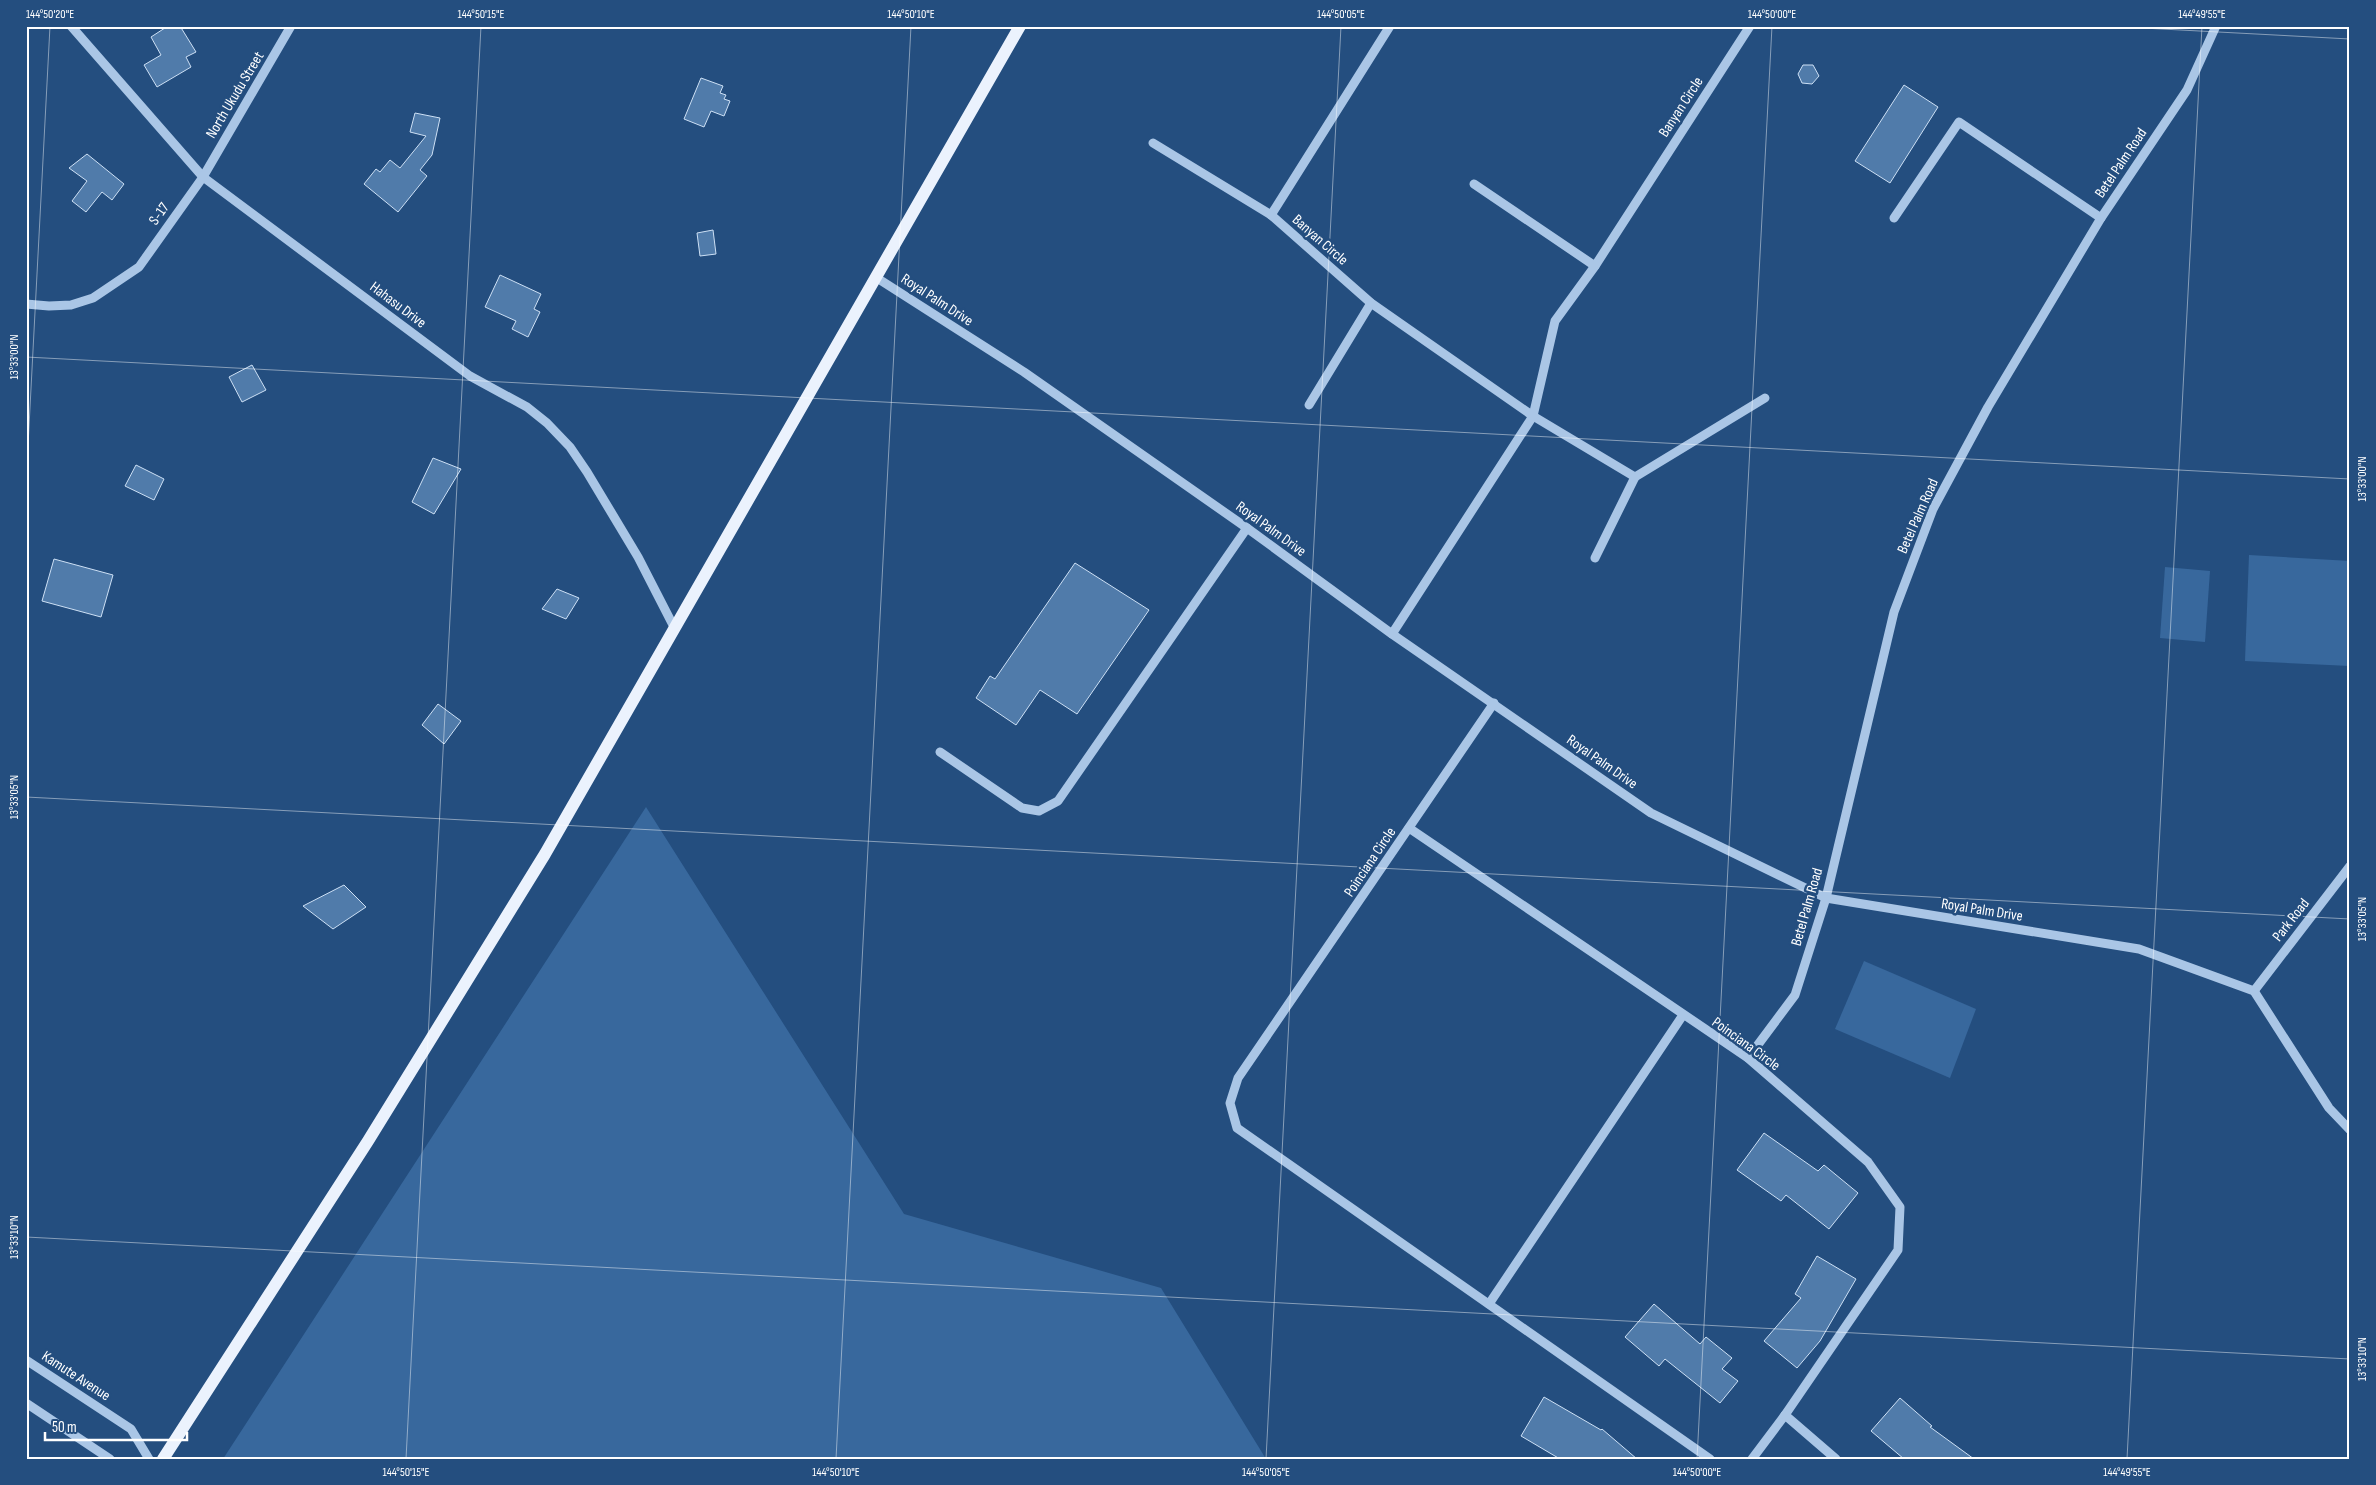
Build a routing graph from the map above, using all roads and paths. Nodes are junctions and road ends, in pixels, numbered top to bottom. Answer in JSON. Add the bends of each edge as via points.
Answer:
{"nodes":[{"id":1,"x":71,"y":26,"type":"edge"},
{"id":2,"x":291,"y":26,"type":"edge"},
{"id":3,"x":1020,"y":26,"type":"edge"},
{"id":4,"x":1390,"y":26,"type":"edge"},
{"id":5,"x":1750,"y":26,"type":"edge"},
{"id":6,"x":2216,"y":26,"type":"edge"},
{"id":7,"x":1153,"y":143,"type":"dead end"},
{"id":8,"x":202,"y":177,"type":"junction"},
{"id":9,"x":1474,"y":184,"type":"dead end"},
{"id":10,"x":1271,"y":215,"type":"junction"},
{"id":11,"x":1894,"y":218,"type":"dead end"},
{"id":12,"x":2101,"y":218,"type":"junction"},
{"id":13,"x":1595,"y":266,"type":"junction"},
{"id":14,"x":877,"y":278,"type":"junction"},
{"id":15,"x":1371,"y":303,"type":"junction"},
{"id":16,"x":26,"y":304,"type":"edge"},
{"id":17,"x":1765,"y":398,"type":"dead end"},
{"id":18,"x":1309,"y":405,"type":"dead end"},
{"id":19,"x":1533,"y":416,"type":"junction"},
{"id":20,"x":1635,"y":477,"type":"junction"},
{"id":21,"x":1247,"y":528,"type":"junction"},
{"id":22,"x":1595,"y":558,"type":"dead end"},
{"id":23,"x":675,"y":628,"type":"junction"},
{"id":24,"x":1392,"y":634,"type":"junction"},
{"id":25,"x":1494,"y":703,"type":"junction"},
{"id":26,"x":940,"y":752,"type":"dead end"},
{"id":27,"x":1409,"y":828,"type":"junction"},
{"id":28,"x":2350,"y":866,"type":"edge"},
{"id":29,"x":1826,"y":898,"type":"junction"},
{"id":30,"x":2254,"y":991,"type":"junction"},
{"id":31,"x":1683,"y":1016,"type":"junction"},
{"id":32,"x":1748,"y":1058,"type":"junction"},
{"id":33,"x":2350,"y":1130,"type":"edge"},
{"id":34,"x":1489,"y":1304,"type":"junction"},
{"id":35,"x":26,"y":1360,"type":"edge"},
{"id":36,"x":26,"y":1403,"type":"edge"},
{"id":37,"x":1785,"y":1415,"type":"junction"},
{"id":38,"x":110,"y":1459,"type":"edge"},
{"id":39,"x":149,"y":1459,"type":"edge"},
{"id":40,"x":163,"y":1459,"type":"edge"},
{"id":41,"x":1710,"y":1459,"type":"edge"},
{"id":42,"x":1752,"y":1459,"type":"edge"},
{"id":43,"x":1836,"y":1459,"type":"edge"}],
"edges":[{"from":1,"to":8,"type":"street","name":"Hahasu Drive"},
{"from":2,"to":8,"type":"street","name":"North Ukudu Street"},
{"from":3,"to":14,"type":"main road"},
{"from":4,"to":10,"type":"street","name":"Banyan Circle"},
{"from":5,"to":13,"type":"street","name":"Banyan Circle"},
{"from":6,"to":12,"type":"street","name":"Betel Palm Road","via":[[2187,90]]},
{"from":7,"to":10,"type":"street"},
{"from":8,"to":16,"type":"street","name":"S-17","via":[[139,267],[93,298],[71,305]]},
{"from":8,"to":23,"type":"street","name":"Hahasu Drive","via":[[470,376],[527,407],[547,423],[570,447],[587,472],[638,557]]},
{"from":9,"to":13,"type":"street"},
{"from":10,"to":15,"type":"street","name":"Banyan Circle"},
{"from":11,"to":12,"type":"street","via":[[1959,122]]},
{"from":12,"to":29,"type":"street","name":"Betel Palm Road","via":[[1988,407],[1933,509],[1894,612]]},
{"from":13,"to":19,"type":"street","name":"Banyan Circle","via":[[1555,322]]},
{"from":14,"to":21,"type":"street","name":"Royal Palm Drive","via":[[1024,372]]},
{"from":14,"to":23,"type":"main road"},
{"from":15,"to":18,"type":"street"},
{"from":15,"to":19,"type":"street","name":"Banyan Circle"},
{"from":17,"to":20,"type":"street"},
{"from":19,"to":20,"type":"street"},
{"from":19,"to":24,"type":"street","name":"Banyan Circle"},
{"from":20,"to":22,"type":"street"},
{"from":21,"to":24,"type":"street","name":"Royal Palm Drive"},
{"from":21,"to":26,"type":"street","via":[[1058,801],[1039,811],[1022,808]]},
{"from":23,"to":40,"type":"main road","via":[[555,837],[439,1028]]},
{"from":24,"to":25,"type":"street","name":"Royal Palm Drive"},
{"from":25,"to":27,"type":"street"},
{"from":25,"to":29,"type":"street","name":"Royal Palm Drive","via":[[1651,813]]},
{"from":27,"to":31,"type":"street","name":"Poinciana Circle"},
{"from":27,"to":34,"type":"street","name":"Poinciana Circle","via":[[1238,1078],[1230,1103],[1237,1128]]},
{"from":28,"to":30,"type":"street","name":"Park Road"},
{"from":29,"to":30,"type":"street","name":"Royal Palm Drive","via":[[2140,950]]},
{"from":29,"to":32,"type":"street","name":"Betel Palm Road","via":[[1795,995]]},
{"from":30,"to":33,"type":"street","via":[[2329,1108]]},
{"from":31,"to":32,"type":"street","name":"Poinciana Circle"},
{"from":31,"to":34,"type":"street"},
{"from":32,"to":37,"type":"street","name":"Poinciana Circle","via":[[1868,1162],[1900,1207],[1898,1250]]},
{"from":34,"to":41,"type":"street","name":"Poinciana Circle"},
{"from":35,"to":39,"type":"street","name":"Kamute Avenue","via":[[131,1429]]},
{"from":36,"to":38,"type":"street"},
{"from":37,"to":42,"type":"street","name":"Poinciana Circle"},
{"from":37,"to":43,"type":"street"}]}
